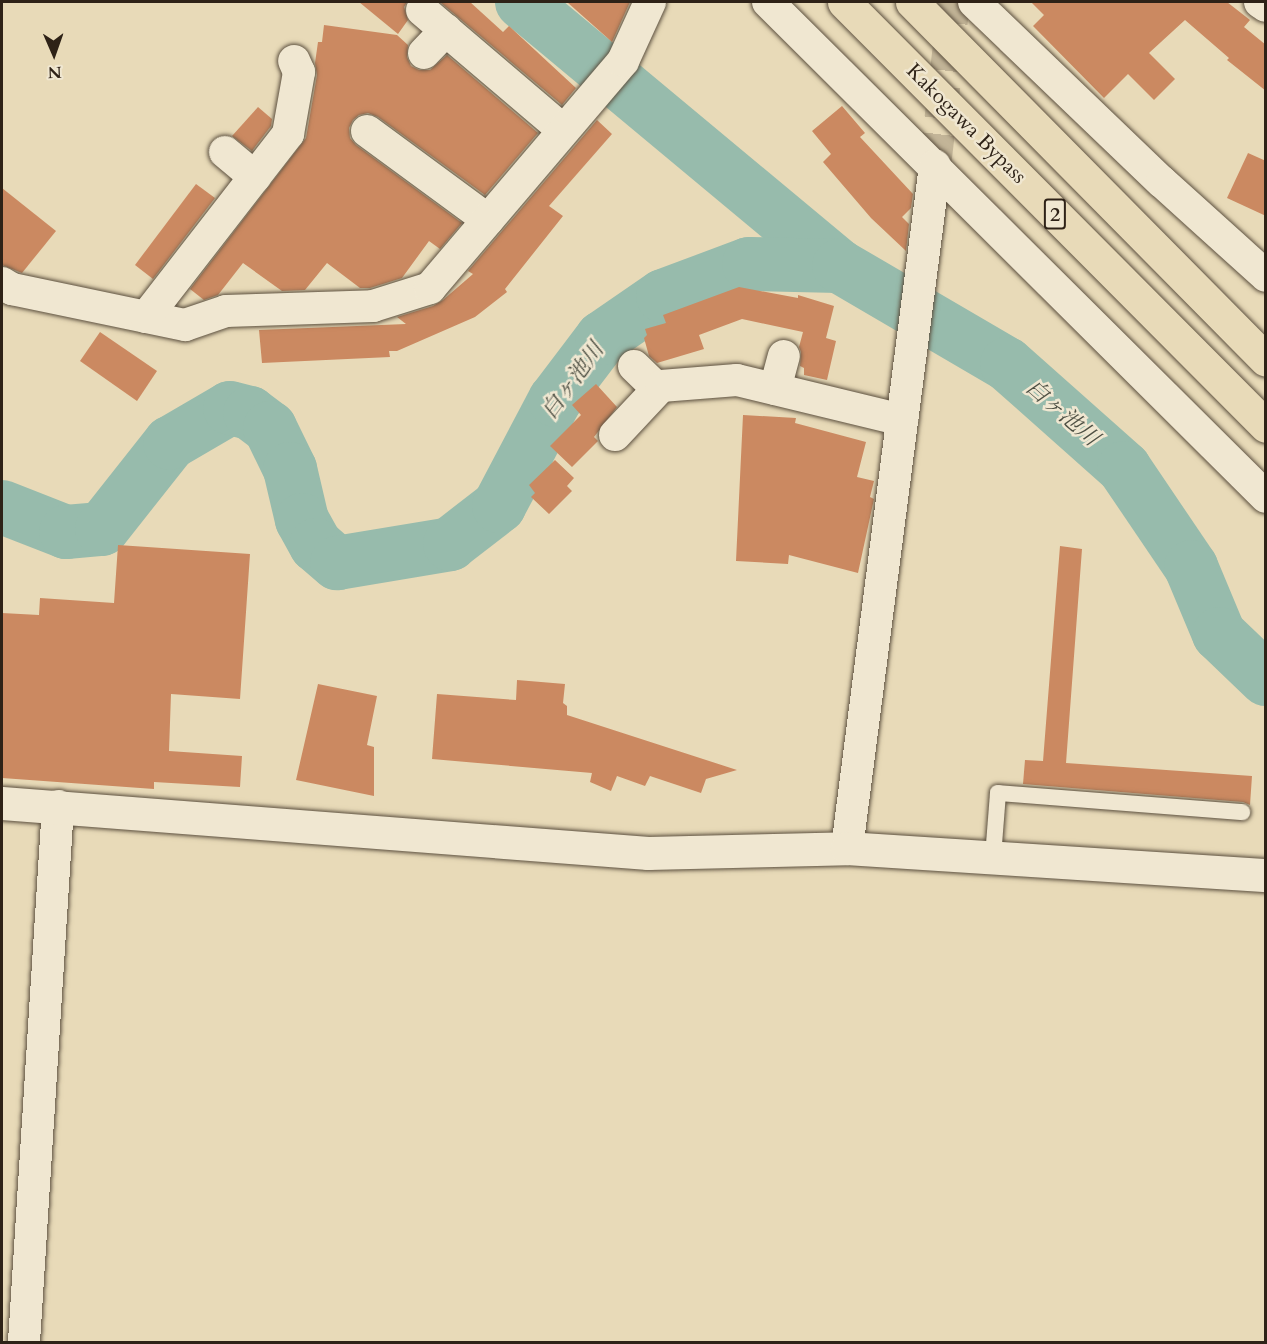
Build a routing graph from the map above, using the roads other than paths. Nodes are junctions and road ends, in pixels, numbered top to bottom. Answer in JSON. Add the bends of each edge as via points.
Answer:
{"nodes":[{"id":1,"x":650,"y":2,"type":"edge"},
{"id":2,"x":768,"y":2,"type":"edge"},
{"id":3,"x":844,"y":2,"type":"edge"},
{"id":4,"x":912,"y":2,"type":"edge"},
{"id":5,"x":1260,"y":2,"type":"edge"},
{"id":6,"x":985,"y":5,"type":"edge"},
{"id":7,"x":1266,"y":6,"type":"edge"},
{"id":8,"x":422,"y":10,"type":"dead end"},
{"id":9,"x":446,"y":30,"type":"junction"},
{"id":10,"x":424,"y":53,"type":"dead end"},
{"id":11,"x":294,"y":61,"type":"dead end"},
{"id":12,"x":563,"y":130,"type":"junction"},
{"id":13,"x":367,"y":131,"type":"dead end"},
{"id":14,"x":225,"y":152,"type":"dead end"},
{"id":15,"x":934,"y":166,"type":"junction"},
{"id":16,"x":255,"y":177,"type":"junction"},
{"id":17,"x":488,"y":220,"type":"junction"},
{"id":18,"x":1266,"y":276,"type":"edge"},
{"id":19,"x":2,"y":283,"type":"edge"},
{"id":20,"x":1201,"y":294,"type":"junction"},
{"id":21,"x":146,"y":317,"type":"junction"},
{"id":22,"x":1266,"y":350,"type":"edge"},
{"id":23,"x":784,"y":356,"type":"dead end"},
{"id":24,"x":1266,"y":360,"type":"edge"},
{"id":25,"x":634,"y":366,"type":"dead end"},
{"id":26,"x":658,"y":389,"type":"junction"},
{"id":27,"x":775,"y":389,"type":"junction"},
{"id":28,"x":902,"y":420,"type":"junction"},
{"id":29,"x":1266,"y":426,"type":"edge"},
{"id":30,"x":615,"y":435,"type":"dead end"},
{"id":31,"x":1266,"y":497,"type":"edge"},
{"id":32,"x":2,"y":803,"type":"edge"},
{"id":33,"x":58,"y":807,"type":"junction"},
{"id":34,"x":1242,"y":812,"type":"dead end"},
{"id":35,"x":848,"y":848,"type":"junction"},
{"id":36,"x":993,"y":857,"type":"junction"},
{"id":37,"x":1266,"y":875,"type":"edge"},
{"id":38,"x":24,"y":1342,"type":"edge"}],
"edges":[{"from":1,"to":12,"type":"street","via":[[623,61]]},
{"from":2,"to":15,"type":"street"},
{"from":3,"to":29,"type":"highway","name":"Kakogawa Bypass","number":"2"},
{"from":4,"to":20,"type":"highway","number":"2"},
{"from":5,"to":7,"type":"street"},
{"from":6,"to":18,"type":"street","via":[[1162,182]]},
{"from":8,"to":9,"type":"street"},
{"from":9,"to":10,"type":"street"},
{"from":9,"to":12,"type":"street"},
{"from":11,"to":16,"type":"street","via":[[299,72],[288,134]]},
{"from":12,"to":17,"type":"street"},
{"from":13,"to":17,"type":"street"},
{"from":14,"to":16,"type":"street"},
{"from":15,"to":28,"type":"street"},
{"from":15,"to":31,"type":"street"},
{"from":16,"to":21,"type":"street"},
{"from":17,"to":21,"type":"street","via":[[430,288],[373,306],[226,310],[185,326]]},
{"from":19,"to":21,"type":"street","via":[[12,289]]},
{"from":20,"to":22,"type":"highway","number":"2"},
{"from":20,"to":24,"type":"highway","number":"2"},
{"from":23,"to":27,"type":"street"},
{"from":25,"to":26,"type":"street"},
{"from":26,"to":27,"type":"street","via":[[737,380]]},
{"from":26,"to":30,"type":"street"},
{"from":27,"to":28,"type":"street"},
{"from":28,"to":35,"type":"street"},
{"from":32,"to":33,"type":"street"},
{"from":33,"to":35,"type":"street","via":[[648,853]]},
{"from":33,"to":38,"type":"street"},
{"from":34,"to":36,"type":"lane","via":[[998,793]]},
{"from":35,"to":36,"type":"street"},
{"from":36,"to":37,"type":"street"}]}
